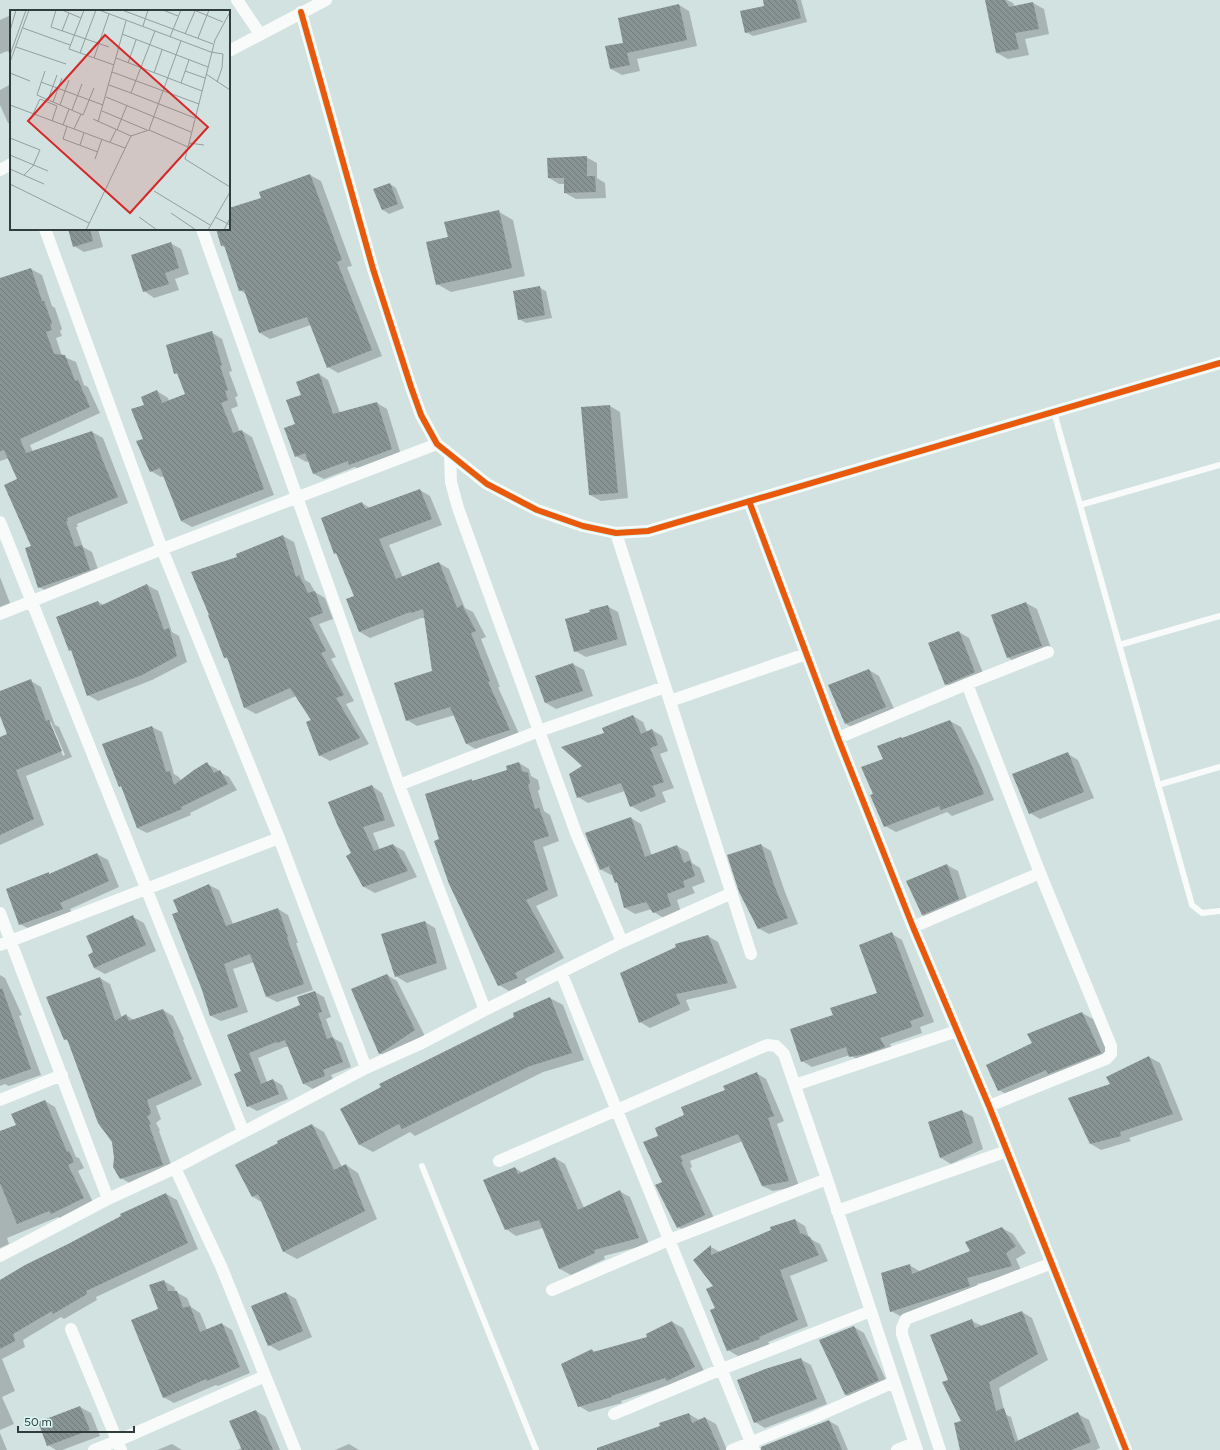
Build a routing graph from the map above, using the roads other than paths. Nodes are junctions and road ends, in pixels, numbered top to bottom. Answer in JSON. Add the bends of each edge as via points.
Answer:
{"nodes":[{"id":1,"x":237,"y":0,"type":"edge"},
{"id":2,"x":326,"y":0,"type":"edge"},
{"id":3,"x":301,"y":12,"type":"junction"},
{"id":4,"x":260,"y":34,"type":"junction"},
{"id":5,"x":230,"y":50,"type":"edge"},
{"id":6,"x":10,"y":165,"type":"edge"},
{"id":7,"x":0,"y":170,"type":"edge"},
{"id":8,"x":45,"y":230,"type":"edge"},
{"id":9,"x":202,"y":230,"type":"edge"},
{"id":10,"x":1220,"y":363,"type":"edge"},
{"id":11,"x":1054,"y":412,"type":"junction"},
{"id":12,"x":436,"y":444,"type":"junction"},
{"id":13,"x":450,"y":455,"type":"junction"},
{"id":14,"x":1220,"y":465,"type":"edge"},
{"id":15,"x":296,"y":497,"type":"junction"},
{"id":16,"x":749,"y":501,"type":"junction"},
{"id":17,"x":1080,"y":505,"type":"junction"},
{"id":18,"x":0,"y":522,"type":"edge"},
{"id":19,"x":616,"y":533,"type":"junction"},
{"id":20,"x":162,"y":549,"type":"junction"},
{"id":21,"x":32,"y":602,"type":"junction"},
{"id":22,"x":0,"y":614,"type":"edge"},
{"id":23,"x":1220,"y":616,"type":"edge"},
{"id":24,"x":1119,"y":645,"type":"junction"},
{"id":25,"x":1048,"y":652,"type":"dead end"},
{"id":26,"x":806,"y":654,"type":"junction"},
{"id":27,"x":966,"y":684,"type":"junction"},
{"id":28,"x":665,"y":687,"type":"junction"},
{"id":29,"x":670,"y":701,"type":"junction"},
{"id":30,"x":539,"y":731,"type":"junction"},
{"id":31,"x":838,"y":738,"type":"junction"},
{"id":32,"x":1220,"y":767,"type":"edge"},
{"id":33,"x":1158,"y":785,"type":"junction"},
{"id":34,"x":399,"y":786,"type":"junction"},
{"id":35,"x":279,"y":838,"type":"junction"},
{"id":36,"x":1040,"y":873,"type":"junction"},
{"id":37,"x":146,"y":889,"type":"junction"},
{"id":38,"x":732,"y":893,"type":"junction"},
{"id":39,"x":1220,"y":911,"type":"edge"},
{"id":40,"x":0,"y":913,"type":"edge"},
{"id":41,"x":913,"y":927,"type":"junction"},
{"id":42,"x":622,"y":942,"type":"junction"},
{"id":43,"x":5,"y":943,"type":"edge"},
{"id":44,"x":751,"y":954,"type":"dead end"},
{"id":45,"x":561,"y":972,"type":"junction"},
{"id":46,"x":485,"y":1010,"type":"junction"},
{"id":47,"x":957,"y":1031,"type":"junction"},
{"id":48,"x":366,"y":1068,"type":"junction"},
{"id":49,"x":62,"y":1075,"type":"junction"},
{"id":50,"x":795,"y":1085,"type":"junction"},
{"id":51,"x":0,"y":1100,"type":"edge"},
{"id":52,"x":989,"y":1106,"type":"junction"},
{"id":53,"x":616,"y":1109,"type":"junction"},
{"id":54,"x":243,"y":1132,"type":"junction"},
{"id":55,"x":1007,"y":1151,"type":"junction"},
{"id":56,"x":499,"y":1161,"type":"dead end"},
{"id":57,"x":422,"y":1166,"type":"dead end"},
{"id":58,"x":175,"y":1168,"type":"junction"},
{"id":59,"x":827,"y":1179,"type":"junction"},
{"id":60,"x":108,"y":1199,"type":"junction"},
{"id":61,"x":838,"y":1211,"type":"junction"},
{"id":62,"x":669,"y":1240,"type":"junction"},
{"id":63,"x":0,"y":1256,"type":"edge"},
{"id":64,"x":1052,"y":1264,"type":"junction"},
{"id":65,"x":552,"y":1290,"type":"dead end"},
{"id":66,"x":871,"y":1311,"type":"junction"},
{"id":67,"x":71,"y":1329,"type":"dead end"},
{"id":68,"x":722,"y":1369,"type":"junction"},
{"id":69,"x":265,"y":1376,"type":"junction"},
{"id":70,"x":894,"y":1382,"type":"junction"},
{"id":71,"x":614,"y":1414,"type":"dead end"},
{"id":72,"x":119,"y":1446,"type":"edge"},
{"id":73,"x":753,"y":1446,"type":"edge"},
{"id":74,"x":916,"y":1446,"type":"edge"},
{"id":75,"x":94,"y":1450,"type":"edge"},
{"id":76,"x":295,"y":1450,"type":"edge"},
{"id":77,"x":536,"y":1450,"type":"edge"},
{"id":78,"x":732,"y":1450,"type":"edge"},
{"id":79,"x":897,"y":1450,"type":"edge"},
{"id":80,"x":940,"y":1450,"type":"edge"},
{"id":81,"x":1126,"y":1450,"type":"edge"}],
"edges":[{"from":1,"to":4,"type":"street"},
{"from":2,"to":3,"type":"street"},
{"from":3,"to":4,"type":"street"},
{"from":3,"to":12,"type":"street","via":[[375,276],[413,394]]},
{"from":4,"to":5,"type":"street"},
{"from":6,"to":7,"type":"street"},
{"from":8,"to":20,"type":"street"},
{"from":9,"to":15,"type":"street"},
{"from":10,"to":11,"type":"street"},
{"from":11,"to":16,"type":"street"},
{"from":11,"to":17,"type":"lane"},
{"from":12,"to":13,"type":"street"},
{"from":12,"to":15,"type":"street"},
{"from":13,"to":19,"type":"street","via":[[487,484],[537,510],[583,526]]},
{"from":13,"to":30,"type":"street","via":[[451,482],[458,508]]},
{"from":14,"to":17,"type":"lane"},
{"from":15,"to":20,"type":"street"},
{"from":15,"to":34,"type":"street"},
{"from":16,"to":19,"type":"street","via":[[648,530]]},
{"from":16,"to":26,"type":"street"},
{"from":17,"to":24,"type":"lane"},
{"from":18,"to":21,"type":"street"},
{"from":19,"to":28,"type":"street"},
{"from":20,"to":21,"type":"street"},
{"from":20,"to":35,"type":"street"},
{"from":21,"to":22,"type":"street"},
{"from":21,"to":37,"type":"street"},
{"from":23,"to":24,"type":"lane"},
{"from":24,"to":33,"type":"lane"},
{"from":25,"to":27,"type":"street"},
{"from":26,"to":29,"type":"street"},
{"from":26,"to":31,"type":"street"},
{"from":27,"to":31,"type":"street"},
{"from":27,"to":36,"type":"street"},
{"from":28,"to":29,"type":"street"},
{"from":28,"to":30,"type":"street"},
{"from":29,"to":38,"type":"street"},
{"from":30,"to":34,"type":"street"},
{"from":30,"to":42,"type":"street","via":[[576,833]]},
{"from":31,"to":41,"type":"street"},
{"from":32,"to":33,"type":"lane"},
{"from":33,"to":39,"type":"lane","via":[[1192,905],[1202,914]]},
{"from":34,"to":46,"type":"street"},
{"from":35,"to":37,"type":"street"},
{"from":35,"to":48,"type":"street"},
{"from":36,"to":41,"type":"street"},
{"from":36,"to":52,"type":"street","via":[[1111,1046],[1111,1054],[1106,1059]]},
{"from":37,"to":43,"type":"street"},
{"from":37,"to":54,"type":"street"},
{"from":38,"to":42,"type":"street"},
{"from":38,"to":44,"type":"street"},
{"from":40,"to":43,"type":"street"},
{"from":41,"to":47,"type":"street"},
{"from":42,"to":45,"type":"street"},
{"from":43,"to":49,"type":"street"},
{"from":45,"to":46,"type":"street"},
{"from":45,"to":53,"type":"street"},
{"from":46,"to":48,"type":"street","via":[[422,1043]]},
{"from":47,"to":50,"type":"street"},
{"from":47,"to":52,"type":"street"},
{"from":48,"to":54,"type":"street"},
{"from":49,"to":51,"type":"street"},
{"from":49,"to":60,"type":"street"},
{"from":50,"to":53,"type":"street","via":[[784,1054],[776,1046],[767,1045]]},
{"from":50,"to":59,"type":"street"},
{"from":52,"to":55,"type":"street"},
{"from":53,"to":56,"type":"street"},
{"from":53,"to":62,"type":"street"},
{"from":54,"to":58,"type":"street"},
{"from":55,"to":61,"type":"street"},
{"from":55,"to":64,"type":"street"},
{"from":57,"to":77,"type":"lane"},
{"from":58,"to":60,"type":"street"},
{"from":58,"to":69,"type":"street","via":[[221,1266]]},
{"from":59,"to":61,"type":"street"},
{"from":59,"to":62,"type":"street"},
{"from":60,"to":63,"type":"street"},
{"from":61,"to":66,"type":"street"},
{"from":62,"to":65,"type":"street"},
{"from":62,"to":68,"type":"street"},
{"from":64,"to":80,"type":"street","via":[[906,1319],[902,1334]]},
{"from":64,"to":81,"type":"street"},
{"from":66,"to":68,"type":"street"},
{"from":66,"to":70,"type":"street"},
{"from":67,"to":72,"type":"street"},
{"from":68,"to":71,"type":"street"},
{"from":68,"to":73,"type":"street"},
{"from":69,"to":72,"type":"street"},
{"from":69,"to":76,"type":"street"},
{"from":70,"to":73,"type":"street"},
{"from":70,"to":74,"type":"street"},
{"from":72,"to":75,"type":"street"},
{"from":73,"to":78,"type":"street"},
{"from":74,"to":79,"type":"street"}]}
